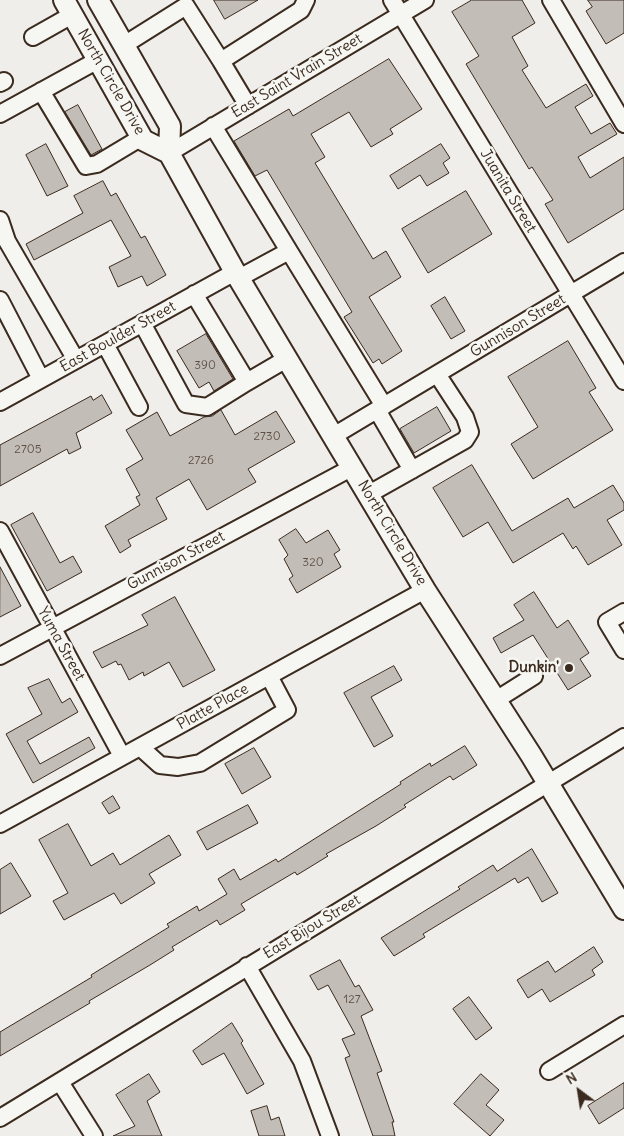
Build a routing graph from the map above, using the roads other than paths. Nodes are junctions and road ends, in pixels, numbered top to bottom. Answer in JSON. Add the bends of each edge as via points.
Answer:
{"nodes":[{"id":1,"x":98,"y":0,"type":"edge"},
{"id":2,"x":306,"y":0,"type":"edge"},
{"id":3,"x":392,"y":0,"type":"edge"},
{"id":4,"x":425,"y":0,"type":"edge"},
{"id":5,"x":551,"y":0,"type":"edge"},
{"id":6,"x":184,"y":3,"type":"edge"},
{"id":7,"x":68,"y":8,"type":"edge"},
{"id":8,"x":401,"y":15,"type":"junction"},
{"id":9,"x":33,"y":37,"type":"dead end"},
{"id":10,"x":124,"y":45,"type":"junction"},
{"id":11,"x":98,"y":60,"type":"junction"},
{"id":12,"x":221,"y":61,"type":"junction"},
{"id":13,"x":40,"y":91,"type":"junction"},
{"id":14,"x":248,"y":106,"type":"junction"},
{"id":15,"x":0,"y":114,"type":"edge"},
{"id":16,"x":624,"y":124,"type":"edge"},
{"id":17,"x":213,"y":126,"type":"junction"},
{"id":18,"x":142,"y":137,"type":"junction"},
{"id":19,"x":169,"y":153,"type":"junction"},
{"id":20,"x":0,"y":220,"type":"edge"},
{"id":21,"x":289,"y":251,"type":"junction"},
{"id":22,"x":624,"y":262,"type":"edge"},
{"id":23,"x":237,"y":275,"type":"junction"},
{"id":24,"x":194,"y":294,"type":"junction"},
{"id":25,"x":571,"y":294,"type":"junction"},
{"id":26,"x":0,"y":300,"type":"edge"},
{"id":27,"x":142,"y":323,"type":"junction"},
{"id":28,"x":105,"y":344,"type":"junction"},
{"id":29,"x":288,"y":358,"type":"junction"},
{"id":30,"x":76,"y":360,"type":"junction"},
{"id":31,"x":437,"y":374,"type":"junction"},
{"id":32,"x":41,"y":379,"type":"junction"},
{"id":33,"x":247,"y":382,"type":"junction"},
{"id":34,"x":624,"y":382,"type":"edge"},
{"id":35,"x":0,"y":402,"type":"edge"},
{"id":36,"x":139,"y":407,"type":"dead end"},
{"id":37,"x":380,"y":408,"type":"junction"},
{"id":38,"x":335,"y":435,"type":"junction"},
{"id":39,"x":353,"y":467,"type":"junction"},
{"id":40,"x":412,"y":470,"type":"junction"},
{"id":41,"x":369,"y":494,"type":"junction"},
{"id":42,"x":0,"y":531,"type":"edge"},
{"id":43,"x":426,"y":590,"type":"junction"},
{"id":44,"x":624,"y":612,"type":"edge"},
{"id":45,"x":52,"y":627,"type":"junction"},
{"id":46,"x":624,"y":650,"type":"edge"},
{"id":47,"x":0,"y":656,"type":"edge"},
{"id":48,"x":269,"y":676,"type":"junction"},
{"id":49,"x":534,"y":676,"type":"dead end"},
{"id":50,"x":496,"y":700,"type":"junction"},
{"id":51,"x":624,"y":737,"type":"edge"},
{"id":52,"x":140,"y":747,"type":"junction"},
{"id":53,"x":122,"y":756,"type":"junction"},
{"id":54,"x":548,"y":783,"type":"junction"},
{"id":55,"x":0,"y":824,"type":"edge"},
{"id":56,"x":624,"y":909,"type":"edge"},
{"id":57,"x":248,"y":966,"type":"junction"},
{"id":58,"x":624,"y":1025,"type":"edge"},
{"id":59,"x":549,"y":1071,"type":"dead end"},
{"id":60,"x":60,"y":1082,"type":"junction"},
{"id":61,"x":0,"y":1118,"type":"edge"},
{"id":62,"x":94,"y":1136,"type":"edge"},
{"id":63,"x":330,"y":1136,"type":"edge"}],
"edges":[{"from":1,"to":10,"type":"main road","name":"North Circle Drive"},
{"from":2,"to":12,"type":"street","via":[[300,10]]},
{"from":3,"to":8,"type":"street","name":"Juanita Street"},
{"from":4,"to":8,"type":"street","name":"East Saint Vrain Street"},
{"from":5,"to":16,"type":"street"},
{"from":6,"to":10,"type":"street"},
{"from":6,"to":12,"type":"street"},
{"from":7,"to":9,"type":"street"},
{"from":7,"to":11,"type":"main road","name":"North Circle Drive"},
{"from":8,"to":14,"type":"street","name":"East Saint Vrain Street"},
{"from":8,"to":25,"type":"street","name":"Juanita Street"},
{"from":10,"to":19,"type":"main road","name":"North Circle Drive","via":[[170,126]]},
{"from":11,"to":13,"type":"street"},
{"from":11,"to":18,"type":"main road","name":"North Circle Drive"},
{"from":12,"to":14,"type":"street"},
{"from":13,"to":15,"type":"street"},
{"from":13,"to":18,"type":"street","via":[[86,166],[97,164]]},
{"from":14,"to":17,"type":"street","name":"East Saint Vrain Street"},
{"from":17,"to":19,"type":"street","name":"East Saint Vrain Street"},
{"from":17,"to":21,"type":"street"},
{"from":18,"to":19,"type":"main road","name":"North Circle Drive"},
{"from":19,"to":23,"type":"main road","name":"North Circle Drive"},
{"from":20,"to":30,"type":"street","via":[[7,241]]},
{"from":21,"to":23,"type":"street","name":"East Boulder Street"},
{"from":21,"to":37,"type":"street"},
{"from":22,"to":25,"type":"street","name":"Gunnison Street"},
{"from":23,"to":24,"type":"street","name":"East Boulder Street"},
{"from":23,"to":29,"type":"main road","name":"North Circle Drive"},
{"from":24,"to":27,"type":"street","name":"East Boulder Street"},
{"from":24,"to":33,"type":"street"},
{"from":25,"to":31,"type":"street","name":"Gunnison Street"},
{"from":25,"to":34,"type":"street","name":"Juanita Street"},
{"from":26,"to":32,"type":"street"},
{"from":27,"to":28,"type":"street","name":"East Boulder Street"},
{"from":27,"to":33,"type":"street","via":[[186,404],[207,407]]},
{"from":28,"to":30,"type":"street","name":"East Boulder Street"},
{"from":28,"to":36,"type":"street"},
{"from":29,"to":33,"type":"street"},
{"from":29,"to":38,"type":"main road","name":"North Circle Drive"},
{"from":30,"to":32,"type":"street","name":"East Boulder Street"},
{"from":31,"to":37,"type":"street","name":"Gunnison Street"},
{"from":31,"to":40,"type":"street","via":[[465,417],[470,432],[465,440]]},
{"from":32,"to":35,"type":"street","name":"East Boulder Street"},
{"from":37,"to":38,"type":"street","name":"Gunnison Street"},
{"from":37,"to":40,"type":"street"},
{"from":38,"to":39,"type":"main road","name":"North Circle Drive"},
{"from":39,"to":41,"type":"main road","name":"North Circle Drive"},
{"from":39,"to":45,"type":"street","name":"Gunnison Street"},
{"from":40,"to":41,"type":"street"},
{"from":41,"to":43,"type":"main road","name":"North Circle Drive"},
{"from":42,"to":45,"type":"street","name":"Yuma Street"},
{"from":43,"to":48,"type":"street","name":"Platte Place"},
{"from":43,"to":50,"type":"main road","name":"North Circle Drive"},
{"from":44,"to":46,"type":"street","via":[[607,622]]},
{"from":45,"to":47,"type":"street","name":"Gunnison Street"},
{"from":45,"to":53,"type":"street","name":"Yuma Street"},
{"from":48,"to":52,"type":"street","name":"Platte Place"},
{"from":48,"to":52,"type":"street","via":[[287,710],[200,763],[178,767],[160,765]]},
{"from":49,"to":50,"type":"street"},
{"from":50,"to":54,"type":"main road","name":"North Circle Drive"},
{"from":51,"to":54,"type":"street","name":"East Bijou Street"},
{"from":52,"to":53,"type":"street","name":"Platte Place"},
{"from":53,"to":55,"type":"street","name":"Platte Place"},
{"from":54,"to":56,"type":"main road","name":"North Circle Drive"},
{"from":54,"to":57,"type":"street","name":"East Bijou Street"},
{"from":57,"to":60,"type":"street","name":"East Bijou Street"},
{"from":57,"to":63,"type":"street","via":[[302,1061]]},
{"from":58,"to":59,"type":"street"},
{"from":60,"to":61,"type":"street","name":"East Bijou Street"},
{"from":60,"to":62,"type":"street"}]}
